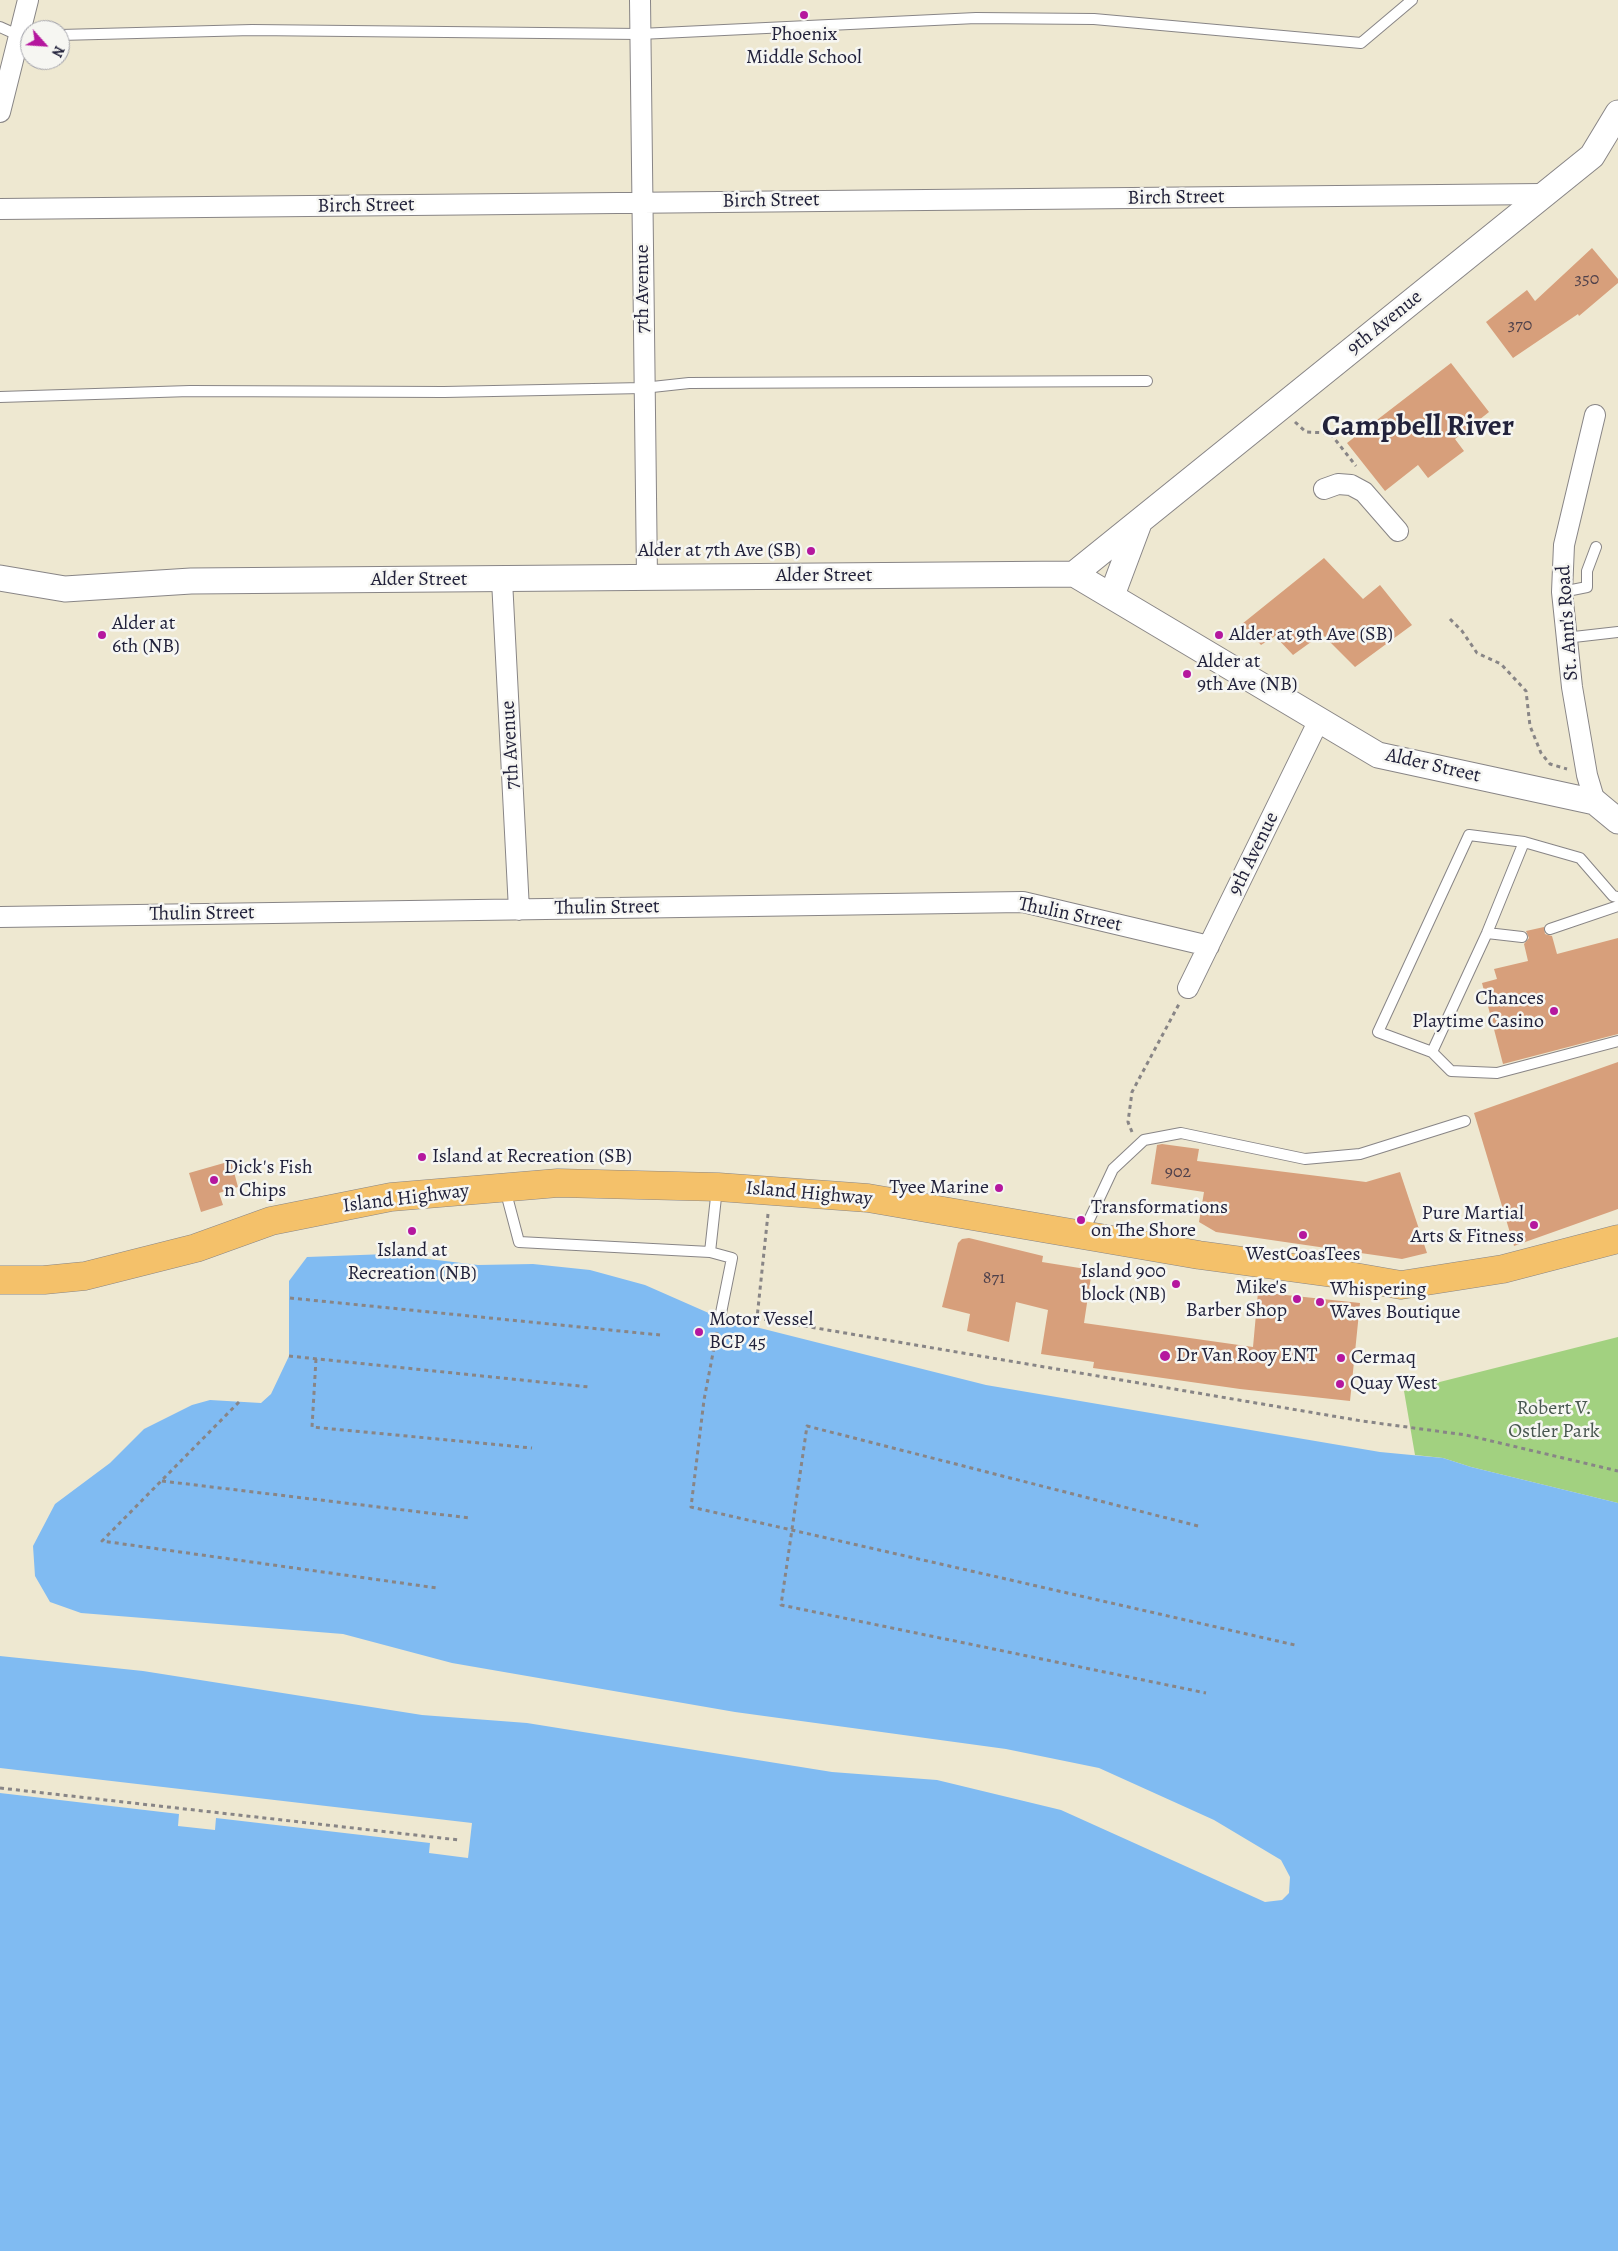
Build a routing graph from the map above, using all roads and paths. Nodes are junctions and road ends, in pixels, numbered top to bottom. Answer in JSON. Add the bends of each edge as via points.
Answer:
{"nodes":[{"id":1,"x":28,"y":0,"type":"edge"},
{"id":2,"x":640,"y":0,"type":"edge"},
{"id":3,"x":1412,"y":0,"type":"edge"},
{"id":4,"x":26,"y":20,"type":"edge"},
{"id":5,"x":0,"y":27,"type":"edge"},
{"id":6,"x":20,"y":34,"type":"edge"},
{"id":7,"x":70,"y":34,"type":"edge"},
{"id":8,"x":640,"y":34,"type":"junction"},
{"id":9,"x":20,"y":51,"type":"edge"},
{"id":10,"x":0,"y":112,"type":"edge"},
{"id":11,"x":1618,"y":114,"type":"edge"},
{"id":12,"x":1542,"y":194,"type":"junction"},
{"id":13,"x":642,"y":203,"type":"junction"},
{"id":14,"x":0,"y":209,"type":"edge"},
{"id":15,"x":1147,"y":381,"type":"dead end"},
{"id":16,"x":643,"y":388,"type":"junction"},
{"id":17,"x":0,"y":397,"type":"edge"},
{"id":18,"x":1280,"y":408,"type":"junction"},
{"id":19,"x":1595,"y":415,"type":"dead end"},
{"id":20,"x":1357,"y":467,"type":"dead end"},
{"id":21,"x":1324,"y":489,"type":"dead end"},
{"id":22,"x":1139,"y":522,"type":"junction"},
{"id":23,"x":1398,"y":531,"type":"dead end"},
{"id":24,"x":1596,"y":547,"type":"dead end"},
{"id":25,"x":1074,"y":574,"type":"junction"},
{"id":26,"x":647,"y":577,"type":"junction"},
{"id":27,"x":0,"y":578,"type":"edge"},
{"id":28,"x":502,"y":580,"type":"junction"},
{"id":29,"x":1562,"y":592,"type":"junction"},
{"id":30,"x":1112,"y":595,"type":"junction"},
{"id":31,"x":1450,"y":619,"type":"dead end"},
{"id":32,"x":1618,"y":632,"type":"edge"},
{"id":33,"x":1565,"y":638,"type":"junction"},
{"id":34,"x":1319,"y":720,"type":"junction"},
{"id":35,"x":1587,"y":775,"type":"junction"},
{"id":36,"x":1595,"y":802,"type":"junction"},
{"id":37,"x":1618,"y":821,"type":"edge"},
{"id":38,"x":1524,"y":842,"type":"junction"},
{"id":39,"x":1618,"y":897,"type":"edge"},
{"id":40,"x":1618,"y":906,"type":"edge"},
{"id":41,"x":519,"y":910,"type":"junction"},
{"id":42,"x":0,"y":917,"type":"edge"},
{"id":43,"x":1550,"y":929,"type":"dead end"},
{"id":44,"x":1487,"y":933,"type":"junction"},
{"id":45,"x":1522,"y":937,"type":"dead end"},
{"id":46,"x":1208,"y":946,"type":"junction"},
{"id":47,"x":1188,"y":988,"type":"joint"},
{"id":48,"x":1618,"y":1041,"type":"edge"},
{"id":49,"x":1432,"y":1052,"type":"junction"},
{"id":50,"x":1465,"y":1121,"type":"dead end"},
{"id":51,"x":1137,"y":1146,"type":"junction"},
{"id":52,"x":718,"y":1187,"type":"junction"},
{"id":53,"x":504,"y":1188,"type":"junction"},
{"id":54,"x":770,"y":1191,"type":"junction"},
{"id":55,"x":1081,"y":1236,"type":"junction"},
{"id":56,"x":1618,"y":1239,"type":"edge"},
{"id":57,"x":710,"y":1252,"type":"junction"},
{"id":58,"x":0,"y":1280,"type":"edge"},
{"id":59,"x":290,"y":1298,"type":"dead end"},
{"id":60,"x":720,"y":1318,"type":"joint"},
{"id":61,"x":660,"y":1335,"type":"dead end"},
{"id":62,"x":289,"y":1356,"type":"dead end"},
{"id":63,"x":316,"y":1359,"type":"junction"},
{"id":64,"x":589,"y":1387,"type":"dead end"},
{"id":65,"x":239,"y":1402,"type":"dead end"},
{"id":66,"x":532,"y":1448,"type":"dead end"},
{"id":67,"x":1618,"y":1471,"type":"edge"},
{"id":68,"x":162,"y":1480,"type":"junction"},
{"id":69,"x":470,"y":1518,"type":"dead end"},
{"id":70,"x":1198,"y":1526,"type":"dead end"},
{"id":71,"x":437,"y":1588,"type":"dead end"},
{"id":72,"x":1295,"y":1645,"type":"dead end"},
{"id":73,"x":1206,"y":1693,"type":"dead end"},
{"id":74,"x":0,"y":1788,"type":"edge"},
{"id":75,"x":459,"y":1840,"type":"dead end"}],
"edges":[{"from":1,"to":4,"type":"street"},
{"from":2,"to":8,"type":"street","name":"7th Avenue"},
{"from":3,"to":8,"type":"lane","via":[[1361,43],[1094,19],[976,18]]},
{"from":5,"to":6,"type":"lane"},
{"from":7,"to":8,"type":"lane","via":[[252,30]]},
{"from":8,"to":13,"type":"street","name":"7th Avenue"},
{"from":9,"to":10,"type":"street"},
{"from":11,"to":12,"type":"street","name":"9th Avenue","via":[[1592,156]]},
{"from":12,"to":13,"type":"street","name":"Birch Street"},
{"from":12,"to":18,"type":"street","name":"9th Avenue"},
{"from":13,"to":14,"type":"street","name":"Birch Street"},
{"from":13,"to":16,"type":"street","name":"7th Avenue"},
{"from":15,"to":16,"type":"lane","via":[[689,382]]},
{"from":16,"to":17,"type":"lane","via":[[444,392],[190,391]]},
{"from":16,"to":26,"type":"street","name":"7th Avenue"},
{"from":18,"to":20,"type":"path","via":[[1306,432],[1330,433]]},
{"from":18,"to":22,"type":"street","name":"9th Avenue"},
{"from":19,"to":29,"type":"street","name":"St. Ann's Road","via":[[1564,545]]},
{"from":21,"to":23,"type":"street","via":[[1338,484],[1350,485],[1364,492]]},
{"from":22,"to":25,"type":"street","name":"9th Avenue"},
{"from":22,"to":30,"type":"street"},
{"from":24,"to":29,"type":"lane","via":[[1587,571],[1587,587]]},
{"from":25,"to":26,"type":"street","name":"Alder Street"},
{"from":25,"to":30,"type":"street","name":"Alder Street"},
{"from":26,"to":28,"type":"street","name":"Alder Street"},
{"from":27,"to":28,"type":"street","name":"Alder Street","via":[[64,590],[191,581]]},
{"from":28,"to":41,"type":"street","name":"7th Avenue"},
{"from":29,"to":33,"type":"street","name":"St. Ann's Road"},
{"from":30,"to":34,"type":"street","name":"Alder Street"},
{"from":31,"to":35,"type":"path","via":[[1478,653],[1501,664],[1526,692],[1530,726],[1541,753],[1550,764]]},
{"from":32,"to":33,"type":"lane"},
{"from":33,"to":35,"type":"street","name":"St. Ann's Road"},
{"from":34,"to":36,"type":"street","name":"Alder Street","via":[[1378,754]]},
{"from":34,"to":46,"type":"street","name":"9th Avenue"},
{"from":35,"to":36,"type":"street","name":"St. Ann's Road"},
{"from":36,"to":37,"type":"street"},
{"from":38,"to":39,"type":"lane","via":[[1580,858]]},
{"from":38,"to":44,"type":"lane"},
{"from":38,"to":49,"type":"lane","via":[[1469,835],[1378,1032]]},
{"from":40,"to":43,"type":"lane"},
{"from":41,"to":42,"type":"street","name":"Thulin Street"},
{"from":41,"to":46,"type":"street","name":"Thulin Street","via":[[1022,902]]},
{"from":44,"to":45,"type":"lane"},
{"from":44,"to":49,"type":"lane"},
{"from":46,"to":47,"type":"street","name":"9th Avenue"},
{"from":47,"to":51,"type":"path","via":[[1132,1092],[1128,1122]]},
{"from":48,"to":49,"type":"lane","via":[[1497,1073],[1451,1071]]},
{"from":50,"to":51,"type":"lane","via":[[1360,1154],[1305,1159],[1181,1133],[1144,1140]]},
{"from":51,"to":55,"type":"lane","via":[[1113,1169]]},
{"from":52,"to":53,"type":"main road","name":"Island Highway","via":[[558,1183]]},
{"from":52,"to":54,"type":"main road","name":"Island Highway"},
{"from":52,"to":57,"type":"lane"},
{"from":53,"to":57,"type":"lane","via":[[519,1242]]},
{"from":53,"to":58,"type":"main road","name":"Island Highway","via":[[391,1198],[271,1221],[196,1248],[85,1276]]},
{"from":54,"to":55,"type":"main road","name":"Island Highway","via":[[868,1198]]},
{"from":54,"to":67,"type":"path","via":[[757,1318],[1362,1421],[1466,1435]]},
{"from":55,"to":56,"type":"main road","name":"Island Highway","via":[[1401,1285],[1503,1269]]},
{"from":57,"to":60,"type":"lane","via":[[732,1258]]},
{"from":59,"to":61,"type":"path"},
{"from":60,"to":72,"type":"path","via":[[704,1400],[692,1507]]},
{"from":62,"to":63,"type":"path"},
{"from":63,"to":64,"type":"path"},
{"from":63,"to":66,"type":"path","via":[[312,1427]]},
{"from":65,"to":68,"type":"path"},
{"from":68,"to":69,"type":"path"},
{"from":68,"to":71,"type":"path","via":[[102,1541]]},
{"from":70,"to":73,"type":"path","via":[[806,1426],[781,1604]]},
{"from":74,"to":75,"type":"path"}]}
